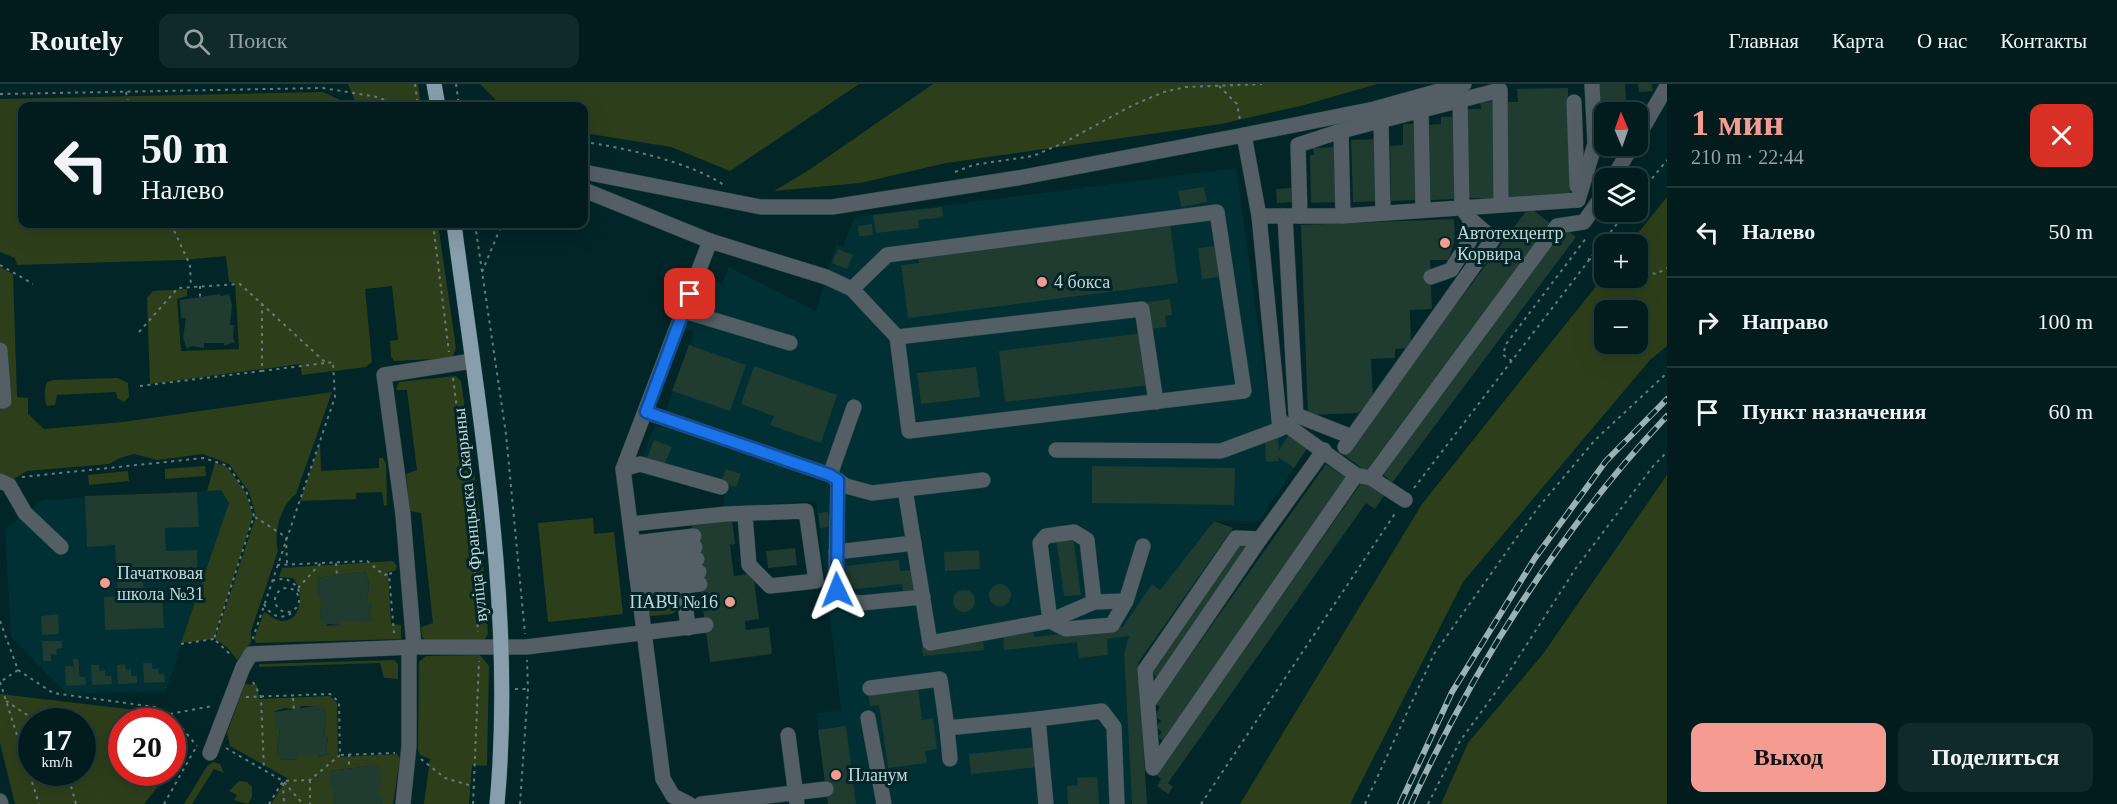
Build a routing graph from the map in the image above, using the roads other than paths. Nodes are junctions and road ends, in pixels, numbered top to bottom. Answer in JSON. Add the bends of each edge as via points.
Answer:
{"nodes":[{"id":1,"x":434,"y":84,"type":"edge"},
{"id":2,"x":1464,"y":84,"type":"edge"},
{"id":3,"x":1592,"y":84,"type":"edge"},
{"id":4,"x":1667,"y":86,"type":"edge"},
{"id":5,"x":1460,"y":99,"type":"junction"},
{"id":6,"x":437,"y":102,"type":"edge"},
{"id":7,"x":1574,"y":102,"type":"dead end"},
{"id":8,"x":1421,"y":110,"type":"junction"},
{"id":9,"x":1648,"y":119,"type":"edge"},
{"id":10,"x":1381,"y":121,"type":"junction"},
{"id":11,"x":1341,"y":131,"type":"junction"},
{"id":12,"x":1244,"y":135,"type":"junction"},
{"id":13,"x":588,"y":173,"type":"edge"},
{"id":14,"x":588,"y":192,"type":"edge"},
{"id":15,"x":1578,"y":200,"type":"junction"},
{"id":16,"x":1501,"y":204,"type":"junction"},
{"id":17,"x":1594,"y":208,"type":"edge"},
{"id":18,"x":1423,"y":210,"type":"junction"},
{"id":19,"x":1383,"y":213,"type":"junction"},
{"id":20,"x":1466,"y":214,"type":"junction"},
{"id":21,"x":1259,"y":216,"type":"junction"},
{"id":22,"x":1293,"y":216,"type":"junction"},
{"id":23,"x":1343,"y":216,"type":"junction"},
{"id":24,"x":455,"y":228,"type":"edge"},
{"id":25,"x":710,"y":241,"type":"junction"},
{"id":26,"x":1431,"y":277,"type":"dead end"},
{"id":27,"x":852,"y":289,"type":"junction"},
{"id":28,"x":684,"y":311,"type":"junction"},
{"id":29,"x":897,"y":337,"type":"junction"},
{"id":30,"x":790,"y":344,"type":"dead end"},
{"id":31,"x":0,"y":350,"type":"edge"},
{"id":32,"x":472,"y":361,"type":"junction"},
{"id":33,"x":0,"y":401,"type":"edge"},
{"id":34,"x":1156,"y":402,"type":"junction"},
{"id":35,"x":854,"y":407,"type":"dead end"},
{"id":36,"x":646,"y":412,"type":"junction"},
{"id":37,"x":1281,"y":421,"type":"junction"},
{"id":38,"x":1056,"y":450,"type":"dead end"},
{"id":39,"x":1324,"y":450,"type":"junction"},
{"id":40,"x":623,"y":470,"type":"junction"},
{"id":41,"x":1363,"y":476,"type":"junction"},
{"id":42,"x":834,"y":478,"type":"junction"},
{"id":43,"x":983,"y":480,"type":"dead end"},
{"id":44,"x":0,"y":482,"type":"edge"},
{"id":45,"x":721,"y":488,"type":"dead end"},
{"id":46,"x":905,"y":489,"type":"junction"},
{"id":47,"x":1405,"y":500,"type":"dead end"},
{"id":48,"x":745,"y":515,"type":"junction"},
{"id":49,"x":631,"y":524,"type":"junction"},
{"id":50,"x":1260,"y":539,"type":"junction"},
{"id":51,"x":914,"y":543,"type":"junction"},
{"id":52,"x":1143,"y":546,"type":"dead end"},
{"id":53,"x":61,"y":547,"type":"dead end"},
{"id":54,"x":836,"y":552,"type":"junction"},
{"id":55,"x":697,"y":560,"type":"junction"},
{"id":56,"x":636,"y":567,"type":"junction"},
{"id":57,"x":683,"y":586,"type":"junction"},
{"id":58,"x":923,"y":597,"type":"junction"},
{"id":59,"x":1094,"y":602,"type":"junction"},
{"id":60,"x":1126,"y":602,"type":"junction"},
{"id":61,"x":1050,"y":621,"type":"junction"},
{"id":62,"x":705,"y":625,"type":"dead end"},
{"id":63,"x":688,"y":627,"type":"junction"},
{"id":64,"x":644,"y":633,"type":"junction"},
{"id":65,"x":502,"y":647,"type":"junction"},
{"id":66,"x":412,"y":648,"type":"junction"},
{"id":67,"x":870,"y":688,"type":"dead end"},
{"id":68,"x":1148,"y":703,"type":"junction"},
{"id":69,"x":868,"y":718,"type":"dead end"},
{"id":70,"x":1038,"y":719,"type":"junction"},
{"id":71,"x":947,"y":728,"type":"junction"},
{"id":72,"x":788,"y":735,"type":"dead end"},
{"id":73,"x":219,"y":747,"type":"road end"},
{"id":74,"x":950,"y":759,"type":"dead end"},
{"id":75,"x":826,"y":789,"type":"dead end"},
{"id":76,"x":796,"y":798,"type":"edge"},
{"id":77,"x":403,"y":804,"type":"edge"},
{"id":78,"x":497,"y":804,"type":"edge"},
{"id":79,"x":689,"y":804,"type":"edge"},
{"id":80,"x":701,"y":804,"type":"edge"},
{"id":81,"x":884,"y":804,"type":"edge"},
{"id":82,"x":1046,"y":804,"type":"edge"},
{"id":83,"x":1117,"y":804,"type":"edge"}],
"edges":[{"from":1,"to":6,"type":"main road"},
{"from":2,"to":12,"type":"street","via":[[1374,110]]},
{"from":3,"to":15,"type":"street","via":[[1595,144]]},
{"from":4,"to":9,"type":"street"},
{"from":5,"to":8,"type":"street"},
{"from":5,"to":16,"type":"street","via":[[1500,90]]},
{"from":5,"to":20,"type":"street"},
{"from":7,"to":15,"type":"street"},
{"from":8,"to":10,"type":"street"},
{"from":8,"to":18,"type":"street"},
{"from":10,"to":11,"type":"street"},
{"from":10,"to":19,"type":"street"},
{"from":11,"to":22,"type":"street","via":[[1298,145]]},
{"from":11,"to":23,"type":"street"},
{"from":12,"to":13,"type":"street","via":[[1018,178],[832,207],[744,205]]},
{"from":12,"to":21,"type":"street"},
{"from":14,"to":25,"type":"street"},
{"from":15,"to":16,"type":"street"},
{"from":16,"to":20,"type":"street"},
{"from":17,"to":41,"type":"street","via":[[1584,222],[1557,226]]},
{"from":18,"to":19,"type":"street"},
{"from":18,"to":20,"type":"street"},
{"from":19,"to":23,"type":"street"},
{"from":20,"to":22,"type":"street","via":[[1493,239],[1348,442],[1296,415]]},
{"from":20,"to":26,"type":"street","via":[[1470,240],[1451,270]]},
{"from":21,"to":22,"type":"street"},
{"from":21,"to":37,"type":"street"},
{"from":22,"to":23,"type":"street"},
{"from":24,"to":32,"type":"main road","name":"вуліца Францыска Скарыны"},
{"from":25,"to":27,"type":"street","via":[[826,277]]},
{"from":25,"to":28,"type":"street"},
{"from":27,"to":29,"type":"street"},
{"from":27,"to":34,"type":"street","via":[[887,255],[1217,212],[1244,391]]},
{"from":28,"to":30,"type":"street"},
{"from":28,"to":36,"type":"street"},
{"from":29,"to":34,"type":"street","via":[[1142,309]]},
{"from":29,"to":34,"type":"street","via":[[909,431]]},
{"from":31,"to":33,"type":"street","via":[[4,401]]},
{"from":32,"to":65,"type":"main road","name":"вуліца Францыска Скарыны"},
{"from":32,"to":66,"type":"street","via":[[384,375],[403,515]]},
{"from":35,"to":42,"type":"street"},
{"from":36,"to":40,"type":"street"},
{"from":36,"to":42,"type":"street"},
{"from":37,"to":38,"type":"street","via":[[1280,429],[1221,451]]},
{"from":37,"to":39,"type":"street"},
{"from":39,"to":41,"type":"street"},
{"from":39,"to":50,"type":"street"},
{"from":40,"to":45,"type":"street","via":[[640,464]]},
{"from":40,"to":49,"type":"street"},
{"from":41,"to":47,"type":"street"},
{"from":41,"to":68,"type":"street","via":[[1153,768]]},
{"from":42,"to":46,"type":"street","via":[[846,486],[872,493]]},
{"from":42,"to":54,"type":"street"},
{"from":43,"to":46,"type":"street"},
{"from":44,"to":53,"type":"street","via":[[9,485],[25,513]]},
{"from":46,"to":51,"type":"street"},
{"from":48,"to":48,"type":"street","via":[[806,511],[816,581],[770,586],[749,565]]},
{"from":48,"to":49,"type":"street"},
{"from":49,"to":56,"type":"street"},
{"from":50,"to":68,"type":"street"},
{"from":50,"to":68,"type":"street","via":[[1236,538],[1144,670]]},
{"from":51,"to":54,"type":"street"},
{"from":51,"to":58,"type":"street"},
{"from":52,"to":60,"type":"street"},
{"from":54,"to":58,"type":"street","via":[[837,590],[845,601]]},
{"from":55,"to":56,"type":"street"},
{"from":55,"to":56,"type":"street"},
{"from":55,"to":57,"type":"street"},
{"from":56,"to":57,"type":"street"},
{"from":56,"to":64,"type":"street"},
{"from":57,"to":63,"type":"street"},
{"from":58,"to":61,"type":"street","via":[[930,643]]},
{"from":59,"to":60,"type":"street"},
{"from":59,"to":61,"type":"street"},
{"from":59,"to":61,"type":"street","via":[[1087,540],[1074,532],[1046,536],[1040,543]]},
{"from":60,"to":61,"type":"street","via":[[1112,625],[1066,629]]},
{"from":62,"to":63,"type":"street"},
{"from":63,"to":64,"type":"street"},
{"from":64,"to":65,"type":"street"},
{"from":64,"to":79,"type":"street","via":[[663,779],[673,796]]},
{"from":65,"to":66,"type":"street"},
{"from":65,"to":78,"type":"main road","name":"вуліца Францыска Скарыны"},
{"from":66,"to":73,"type":"street","via":[[251,654],[243,667]]},
{"from":66,"to":77,"type":"street","via":[[409,753]]},
{"from":67,"to":71,"type":"street","via":[[940,679]]},
{"from":69,"to":81,"type":"street"},
{"from":70,"to":71,"type":"street"},
{"from":70,"to":82,"type":"street"},
{"from":70,"to":83,"type":"street","via":[[1102,711],[1114,727]]},
{"from":71,"to":74,"type":"street"},
{"from":72,"to":76,"type":"street"},
{"from":75,"to":76,"type":"street"},
{"from":76,"to":80,"type":"street"}]}
